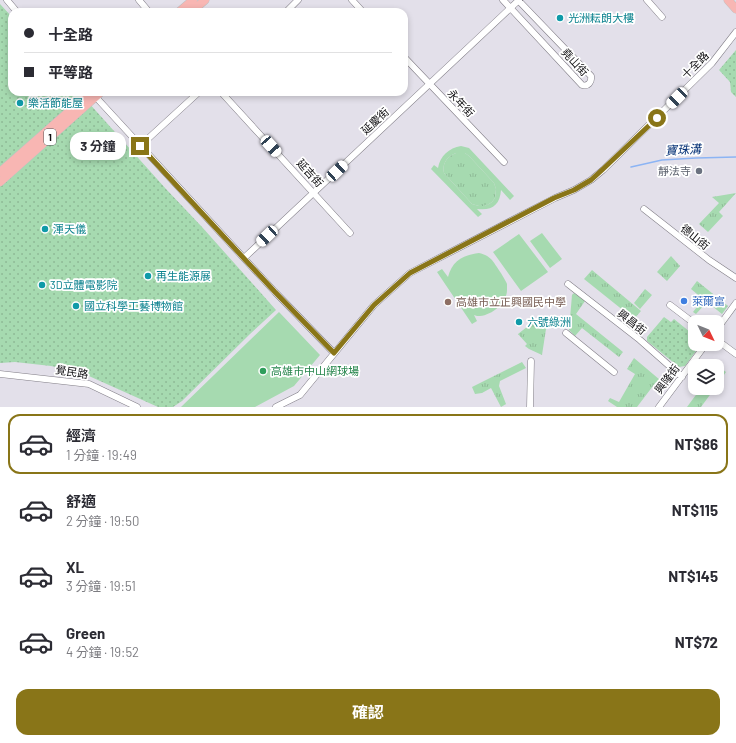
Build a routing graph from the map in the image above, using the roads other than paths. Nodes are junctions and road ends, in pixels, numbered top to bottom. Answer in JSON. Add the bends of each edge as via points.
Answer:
{"nodes":[{"id":1,"x":7,"y":0,"type":"edge"},
{"id":2,"x":139,"y":0,"type":"edge"},
{"id":3,"x":193,"y":0,"type":"edge"},
{"id":4,"x":206,"y":0,"type":"edge"},
{"id":5,"x":298,"y":0,"type":"edge"},
{"id":6,"x":352,"y":0,"type":"edge"},
{"id":7,"x":503,"y":0,"type":"edge"},
{"id":8,"x":519,"y":0,"type":"edge"},
{"id":9,"x":647,"y":0,"type":"edge"},
{"id":10,"x":728,"y":0,"type":"edge"},
{"id":11,"x":14,"y":8,"type":"edge"},
{"id":12,"x":146,"y":8,"type":"edge"},
{"id":13,"x":184,"y":8,"type":"edge"},
{"id":14,"x":196,"y":8,"type":"edge"},
{"id":15,"x":290,"y":8,"type":"edge"},
{"id":16,"x":359,"y":8,"type":"edge"},
{"id":17,"x":510,"y":8,"type":"junction"},
{"id":18,"x":736,"y":9,"type":"edge"},
{"id":19,"x":662,"y":17,"type":"dead end"},
{"id":20,"x":736,"y":32,"type":"edge"},
{"id":21,"x":408,"y":61,"type":"edge"},
{"id":22,"x":430,"y":84,"type":"junction"},
{"id":23,"x":90,"y":96,"type":"edge"},
{"id":24,"x":91,"y":96,"type":"edge"},
{"id":25,"x":97,"y":96,"type":"edge"},
{"id":26,"x":195,"y":96,"type":"edge"},
{"id":27,"x":225,"y":96,"type":"edge"},
{"id":28,"x":140,"y":146,"type":"junction"},
{"id":29,"x":504,"y":162,"type":"dead end"},
{"id":30,"x":0,"y":172,"type":"edge"},
{"id":31,"x":0,"y":182,"type":"edge"},
{"id":32,"x":313,"y":192,"type":"junction"},
{"id":33,"x":644,"y":209,"type":"dead end"},
{"id":34,"x":350,"y":233,"type":"dead end"},
{"id":35,"x":244,"y":258,"type":"junction"},
{"id":36,"x":736,"y":278,"type":"edge"},
{"id":37,"x":568,"y":284,"type":"dead end"},
{"id":38,"x":736,"y":304,"type":"edge"},
{"id":39,"x":670,"y":305,"type":"dead end"},
{"id":40,"x":688,"y":319,"type":"edge"},
{"id":41,"x":724,"y":320,"type":"edge"},
{"id":42,"x":566,"y":333,"type":"dead end"},
{"id":43,"x":724,"y":345,"type":"edge"},
{"id":44,"x":701,"y":351,"type":"edge"},
{"id":45,"x":334,"y":353,"type":"junction"},
{"id":46,"x":736,"y":354,"type":"edge"},
{"id":47,"x":531,"y":361,"type":"dead end"},
{"id":48,"x":614,"y":372,"type":"dead end"},
{"id":49,"x":0,"y":374,"type":"edge"},
{"id":50,"x":682,"y":377,"type":"junction"},
{"id":51,"x":137,"y":407,"type":"edge"},
{"id":52,"x":276,"y":407,"type":"edge"},
{"id":53,"x":530,"y":407,"type":"edge"},
{"id":54,"x":659,"y":407,"type":"edge"}],
"edges":[{"from":1,"to":11,"type":"street"},
{"from":2,"to":12,"type":"street"},
{"from":3,"to":13,"type":"main road"},
{"from":4,"to":14,"type":"main road"},
{"from":5,"to":15,"type":"street"},
{"from":6,"to":16,"type":"street"},
{"from":7,"to":17,"type":"street","name":"堯山街"},
{"from":8,"to":17,"type":"street","name":"延慶街"},
{"from":8,"to":17,"type":"street","name":"堯山街","via":[[591,76],[590,84],[582,85]]},
{"from":9,"to":19,"type":"street"},
{"from":10,"to":18,"type":"main road"},
{"from":17,"to":22,"type":"street","name":"延慶街"},
{"from":20,"to":45,"type":"street","name":"十全路","via":[[712,63],[591,180],[410,273],[374,305]]},
{"from":21,"to":22,"type":"street","name":"永年街"},
{"from":22,"to":29,"type":"street","name":"永年街"},
{"from":22,"to":32,"type":"street","name":"延慶街"},
{"from":23,"to":30,"type":"main road","number":"1"},
{"from":24,"to":31,"type":"main road","number":"1"},
{"from":25,"to":28,"type":"street"},
{"from":26,"to":28,"type":"street"},
{"from":27,"to":32,"type":"street","name":"延吉街"},
{"from":28,"to":35,"type":"street"},
{"from":32,"to":34,"type":"street","name":"延吉街"},
{"from":32,"to":35,"type":"street","name":"延慶街"},
{"from":33,"to":36,"type":"street","name":"德山街"},
{"from":35,"to":45,"type":"street"},
{"from":37,"to":50,"type":"street","name":"興昌街","via":[[640,340]]},
{"from":38,"to":41,"type":"street"},
{"from":39,"to":40,"type":"street"},
{"from":42,"to":48,"type":"street"},
{"from":43,"to":46,"type":"street"},
{"from":44,"to":50,"type":"street","name":"興隆街"},
{"from":45,"to":52,"type":"street","via":[[300,395]]},
{"from":47,"to":53,"type":"street"},
{"from":49,"to":51,"type":"street","name":"覺民路","via":[[89,384]]},
{"from":50,"to":54,"type":"street","name":"興隆街"}]}
